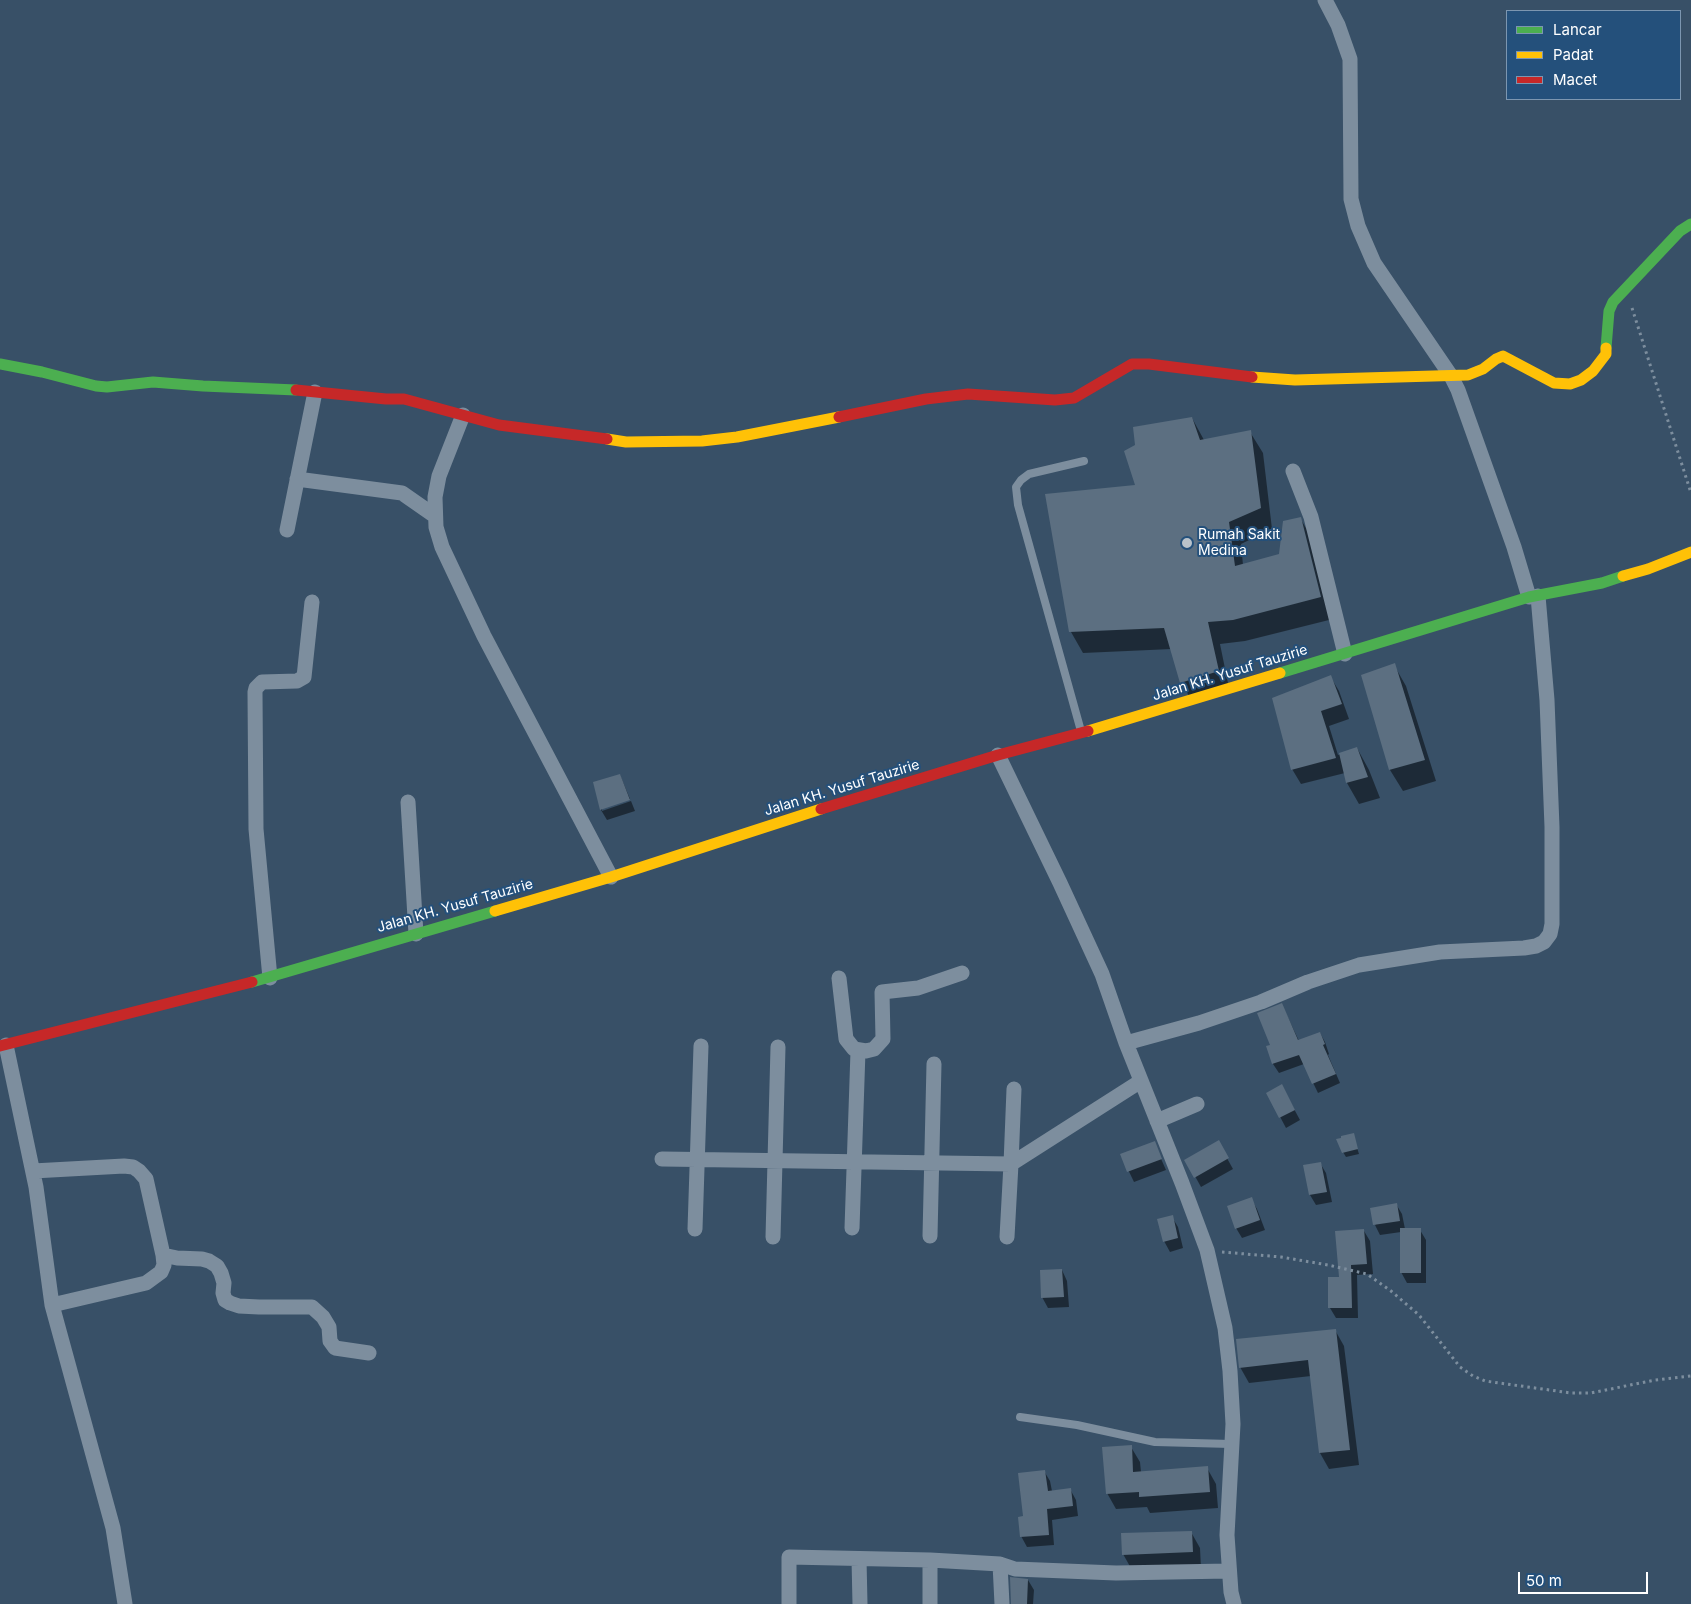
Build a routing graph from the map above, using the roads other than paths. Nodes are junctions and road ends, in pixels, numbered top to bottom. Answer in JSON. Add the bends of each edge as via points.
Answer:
{"nodes":[{"id":1,"x":1325,"y":0,"type":"edge"},
{"id":2,"x":1691,"y":224,"type":"edge"},
{"id":3,"x":0,"y":364,"type":"edge"},
{"id":4,"x":1451,"y":376,"type":"junction"},
{"id":5,"x":315,"y":392,"type":"junction"},
{"id":6,"x":463,"y":415,"type":"junction"},
{"id":7,"x":1084,"y":461,"type":"dead end"},
{"id":8,"x":1293,"y":471,"type":"dead end"},
{"id":9,"x":297,"y":480,"type":"junction"},
{"id":10,"x":435,"y":516,"type":"junction"},
{"id":11,"x":287,"y":530,"type":"dead end"},
{"id":12,"x":1691,"y":552,"type":"edge"},
{"id":13,"x":1534,"y":596,"type":"junction"},
{"id":14,"x":312,"y":602,"type":"dead end"},
{"id":15,"x":1345,"y":654,"type":"junction"},
{"id":16,"x":1082,"y":733,"type":"junction"},
{"id":17,"x":998,"y":755,"type":"junction"},
{"id":18,"x":408,"y":802,"type":"dead end"},
{"id":19,"x":611,"y":877,"type":"junction"},
{"id":20,"x":416,"y":934,"type":"junction"},
{"id":21,"x":962,"y":973,"type":"dead end"},
{"id":22,"x":270,"y":978,"type":"junction"},
{"id":23,"x":839,"y":978,"type":"dead end"},
{"id":24,"x":1126,"y":1043,"type":"junction"},
{"id":25,"x":3,"y":1045,"type":"edge"},
{"id":26,"x":700,"y":1046,"type":"dead end"},
{"id":27,"x":778,"y":1047,"type":"dead end"},
{"id":28,"x":858,"y":1051,"type":"junction"},
{"id":29,"x":934,"y":1064,"type":"dead end"},
{"id":30,"x":1141,"y":1082,"type":"junction"},
{"id":31,"x":1014,"y":1089,"type":"dead end"},
{"id":32,"x":1197,"y":1104,"type":"dead end"},
{"id":33,"x":1157,"y":1121,"type":"junction"},
{"id":34,"x":662,"y":1159,"type":"dead end"},
{"id":35,"x":697,"y":1160,"type":"junction"},
{"id":36,"x":775,"y":1160,"type":"junction"},
{"id":37,"x":854,"y":1162,"type":"junction"},
{"id":38,"x":932,"y":1162,"type":"junction"},
{"id":39,"x":1011,"y":1164,"type":"junction"},
{"id":40,"x":33,"y":1171,"type":"junction"},
{"id":41,"x":852,"y":1228,"type":"dead end"},
{"id":42,"x":695,"y":1229,"type":"dead end"},
{"id":43,"x":930,"y":1236,"type":"dead end"},
{"id":44,"x":773,"y":1237,"type":"dead end"},
{"id":45,"x":1007,"y":1237,"type":"dead end"},
{"id":46,"x":163,"y":1255,"type":"junction"},
{"id":47,"x":52,"y":1305,"type":"junction"},
{"id":48,"x":368,"y":1353,"type":"dead end"},
{"id":49,"x":1020,"y":1417,"type":"dead end"},
{"id":50,"x":1231,"y":1444,"type":"junction"},
{"id":51,"x":859,"y":1559,"type":"junction"},
{"id":52,"x":930,"y":1560,"type":"junction"},
{"id":53,"x":1000,"y":1564,"type":"junction"},
{"id":54,"x":1229,"y":1571,"type":"junction"},
{"id":55,"x":125,"y":1604,"type":"edge"},
{"id":56,"x":789,"y":1604,"type":"edge"},
{"id":57,"x":860,"y":1604,"type":"edge"},
{"id":58,"x":930,"y":1604,"type":"edge"},
{"id":59,"x":1002,"y":1604,"type":"edge"},
{"id":60,"x":1234,"y":1604,"type":"edge"}],
"edges":[{"from":1,"to":4,"type":"street","via":[[1350,59],[1351,199],[1358,226],[1374,263]]},
{"from":2,"to":4,"type":"street","via":[[1680,231],[1613,302],[1609,310],[1606,354],[1600,365],[1580,380],[1570,384],[1554,383],[1503,356],[1476,372]]},
{"from":3,"to":5,"type":"street","via":[[96,386],[153,382]]},
{"from":4,"to":6,"type":"street","via":[[1295,380],[1132,364],[1074,398],[954,395],[702,441],[626,442],[499,425]]},
{"from":4,"to":13,"type":"street"},
{"from":5,"to":6,"type":"street","via":[[404,399]]},
{"from":5,"to":9,"type":"street"},
{"from":6,"to":10,"type":"street","via":[[439,476]]},
{"from":7,"to":16,"type":"lane","via":[[1030,474],[1016,487],[1018,505]]},
{"from":8,"to":15,"type":"street","via":[[1311,517]]},
{"from":9,"to":10,"type":"street","via":[[402,494]]},
{"from":9,"to":11,"type":"street"},
{"from":10,"to":19,"type":"street","via":[[442,547],[459,586]]},
{"from":12,"to":13,"type":"street","name":"Jalan KH. Yusuf Tauzirie","via":[[1602,583]]},
{"from":13,"to":15,"type":"street","name":"Jalan KH. Yusuf Tauzirie"},
{"from":13,"to":24,"type":"street","via":[[1547,700],[1552,827],[1552,924],[1544,942],[1524,948],[1440,952],[1359,965],[1199,1023]]},
{"from":14,"to":22,"type":"street","via":[[304,677],[297,681],[262,682],[255,692],[256,829]]},
{"from":15,"to":16,"type":"street","name":"Jalan KH. Yusuf Tauzirie"},
{"from":16,"to":17,"type":"street","name":"Jalan KH. Yusuf Tauzirie"},
{"from":17,"to":19,"type":"street","name":"Jalan KH. Yusuf Tauzirie"},
{"from":17,"to":24,"type":"street","via":[[1102,974]]},
{"from":18,"to":20,"type":"street"},
{"from":19,"to":20,"type":"street","name":"Jalan KH. Yusuf Tauzirie"},
{"from":20,"to":22,"type":"street","name":"Jalan KH. Yusuf Tauzirie"},
{"from":21,"to":28,"type":"street","via":[[918,988],[882,992],[883,1039],[874,1049]]},
{"from":22,"to":25,"type":"street","name":"Jalan KH. Yusuf Tauzirie"},
{"from":23,"to":28,"type":"street","via":[[846,1039]]},
{"from":24,"to":30,"type":"street"},
{"from":25,"to":40,"type":"street"},
{"from":26,"to":35,"type":"street"},
{"from":27,"to":36,"type":"street"},
{"from":28,"to":37,"type":"street"},
{"from":29,"to":38,"type":"street"},
{"from":30,"to":33,"type":"street"},
{"from":30,"to":39,"type":"street"},
{"from":31,"to":39,"type":"street"},
{"from":32,"to":33,"type":"street"},
{"from":33,"to":50,"type":"street","via":[[1207,1250],[1230,1371]]},
{"from":34,"to":35,"type":"street"},
{"from":35,"to":36,"type":"street"},
{"from":35,"to":42,"type":"street"},
{"from":36,"to":37,"type":"street"},
{"from":36,"to":44,"type":"street"},
{"from":37,"to":38,"type":"street"},
{"from":37,"to":41,"type":"street"},
{"from":38,"to":39,"type":"street"},
{"from":38,"to":43,"type":"street"},
{"from":39,"to":45,"type":"street"},
{"from":40,"to":46,"type":"street","via":[[124,1166],[140,1171],[146,1179]]},
{"from":40,"to":47,"type":"street"},
{"from":46,"to":47,"type":"street","via":[[161,1272],[146,1283]]},
{"from":46,"to":48,"type":"street","via":[[202,1259],[217,1266],[222,1273],[225,1300],[230,1303],[259,1307],[312,1307],[329,1327],[330,1341],[335,1348]]},
{"from":47,"to":55,"type":"street","via":[[113,1528]]},
{"from":49,"to":50,"type":"lane","via":[[1077,1425],[1155,1442]]},
{"from":50,"to":54,"type":"street","via":[[1227,1535]]},
{"from":51,"to":52,"type":"street"},
{"from":51,"to":56,"type":"street","via":[[789,1557]]},
{"from":51,"to":57,"type":"street"},
{"from":52,"to":53,"type":"street"},
{"from":52,"to":58,"type":"street"},
{"from":53,"to":54,"type":"street","via":[[1015,1569]]},
{"from":53,"to":59,"type":"street"},
{"from":54,"to":60,"type":"street"}]}
